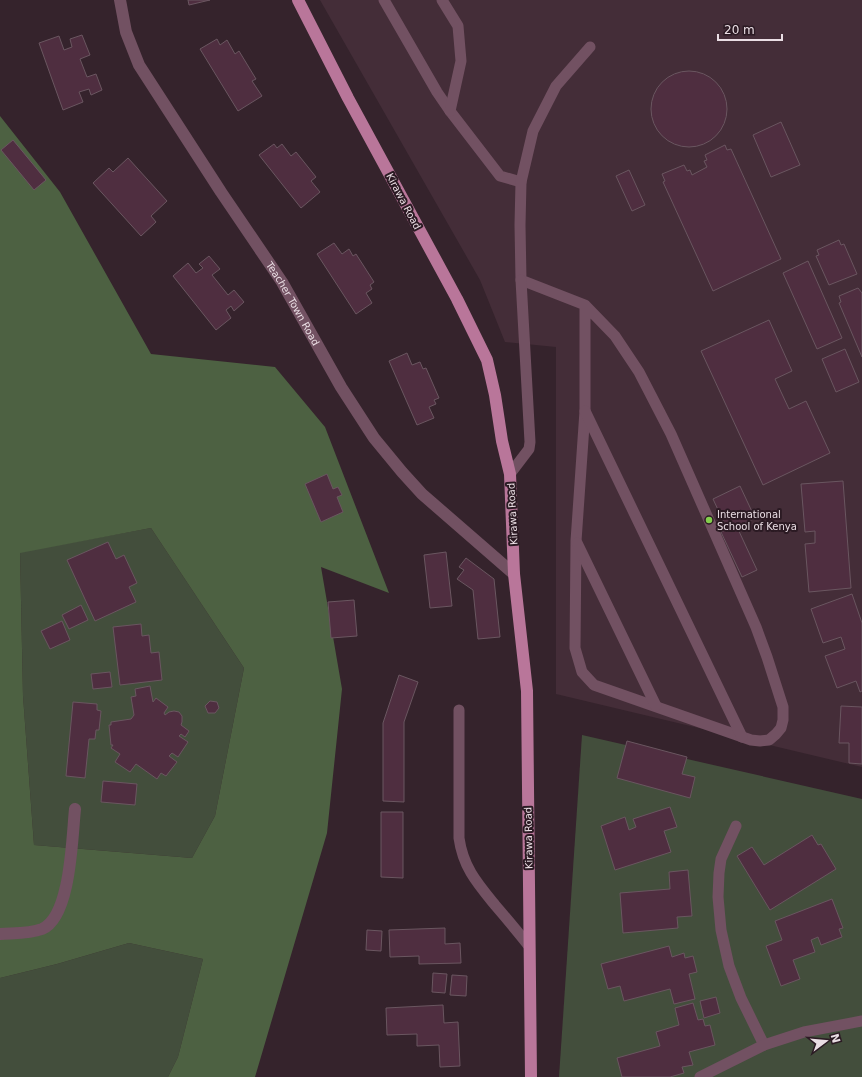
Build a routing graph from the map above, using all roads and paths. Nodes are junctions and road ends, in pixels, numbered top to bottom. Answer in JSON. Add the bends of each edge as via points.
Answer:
{"nodes":[{"id":1,"x":120,"y":0,"type":"edge"},
{"id":2,"x":298,"y":0,"type":"edge"},
{"id":3,"x":384,"y":0,"type":"edge"},
{"id":4,"x":442,"y":0,"type":"edge"},
{"id":5,"x":590,"y":47,"type":"dead end"},
{"id":6,"x":450,"y":111,"type":"junction"},
{"id":7,"x":520,"y":182,"type":"junction"},
{"id":8,"x":521,"y":280,"type":"junction"},
{"id":9,"x":585,"y":305,"type":"junction"},
{"id":10,"x":585,"y":411,"type":"junction"},
{"id":11,"x":510,"y":474,"type":"junction"},
{"id":12,"x":576,"y":541,"type":"junction"},
{"id":13,"x":514,"y":574,"type":"junction"},
{"id":14,"x":656,"y":706,"type":"junction"},
{"id":15,"x":459,"y":710,"type":"dead end"},
{"id":16,"x":742,"y":737,"type":"junction"},
{"id":17,"x":75,"y":809,"type":"dead end"},
{"id":18,"x":736,"y":826,"type":"dead end"},
{"id":19,"x":0,"y":934,"type":"edge"},
{"id":20,"x":529,"y":946,"type":"junction"},
{"id":21,"x":862,"y":1021,"type":"edge"},
{"id":22,"x":764,"y":1045,"type":"junction"},
{"id":23,"x":531,"y":1077,"type":"edge"},
{"id":24,"x":700,"y":1077,"type":"edge"}],
"edges":[{"from":1,"to":13,"type":"street","name":"Teacher Town Road","via":[[126,32],[139,65],[282,282],[341,387],[374,438],[422,494]]},
{"from":2,"to":11,"type":"main road","name":"Kirawa Road","via":[[487,360]]},
{"from":3,"to":6,"type":"lane"},
{"from":4,"to":6,"type":"lane","via":[[458,26],[461,61]]},
{"from":5,"to":7,"type":"lane","via":[[556,86],[533,131]]},
{"from":6,"to":7,"type":"lane","via":[[500,176]]},
{"from":7,"to":8,"type":"lane"},
{"from":8,"to":9,"type":"lane"},
{"from":8,"to":11,"type":"lane","via":[[530,442],[529,449]]},
{"from":9,"to":10,"type":"lane"},
{"from":9,"to":16,"type":"lane","via":[[615,336],[639,372],[671,434],[767,657],[783,707],[781,728],[769,740]]},
{"from":10,"to":12,"type":"lane"},
{"from":10,"to":16,"type":"lane"},
{"from":11,"to":13,"type":"main road","name":"Kirawa Road"},
{"from":12,"to":14,"type":"lane"},
{"from":12,"to":14,"type":"lane","via":[[575,648],[582,672],[594,684]]},
{"from":13,"to":20,"type":"main road","name":"Kirawa Road","via":[[527,691]]},
{"from":14,"to":16,"type":"lane"},
{"from":15,"to":20,"type":"lane","via":[[460,850],[472,877]]},
{"from":17,"to":19,"type":"street","via":[[67,882],[54,920],[43,928],[29,933]]},
{"from":18,"to":22,"type":"lane","via":[[721,859],[718,897],[721,930],[729,966]]},
{"from":20,"to":23,"type":"main road","name":"Kirawa Road"},
{"from":21,"to":22,"type":"lane","via":[[804,1032]]},
{"from":22,"to":24,"type":"lane"}]}
